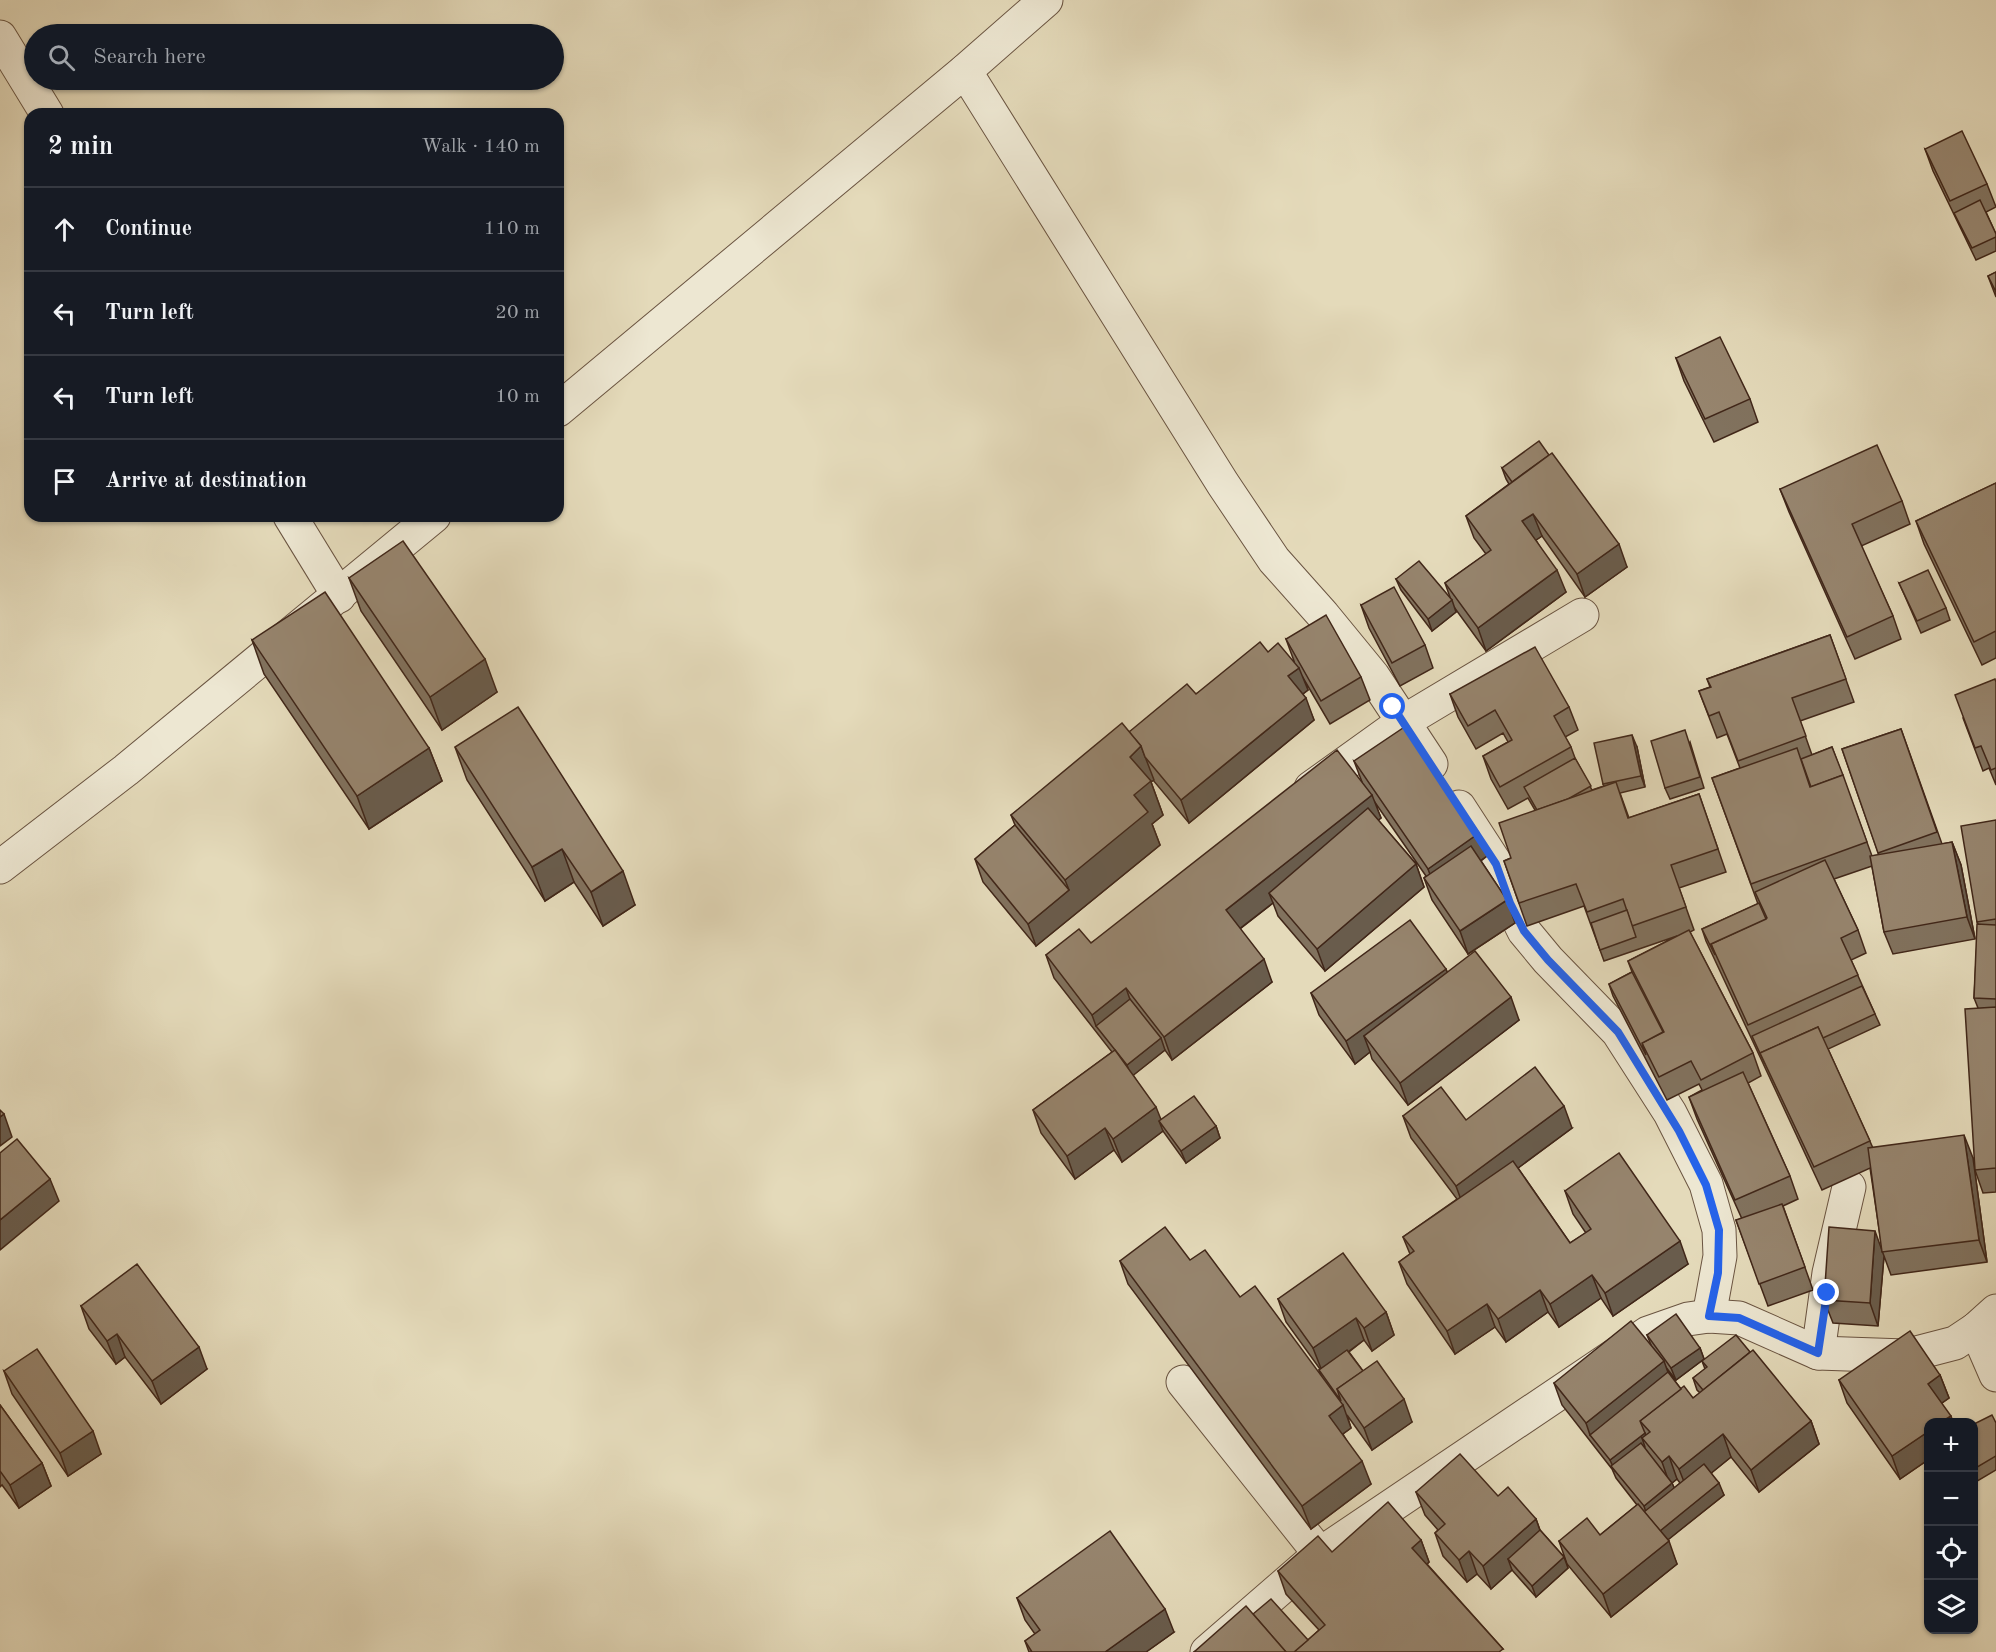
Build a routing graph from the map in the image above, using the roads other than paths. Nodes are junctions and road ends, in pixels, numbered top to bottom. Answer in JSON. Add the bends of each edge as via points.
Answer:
{"nodes":[{"id":1,"x":1046,"y":0,"type":"edge"},
{"id":2,"x":0,"y":37,"type":"edge"},
{"id":3,"x":965,"y":71,"type":"junction"},
{"id":4,"x":24,"y":77,"type":"edge"},
{"id":5,"x":32,"y":90,"type":"edge"},
{"id":6,"x":42,"y":108,"type":"edge"},
{"id":7,"x":564,"y":405,"type":"edge"},
{"id":8,"x":294,"y":522,"type":"edge"},
{"id":9,"x":427,"y":522,"type":"edge"},
{"id":10,"x":339,"y":596,"type":"junction"},
{"id":11,"x":1582,"y":615,"type":"dead end"},
{"id":12,"x":1403,"y":722,"type":"junction"},
{"id":13,"x":1287,"y":805,"type":"edge"},
{"id":14,"x":0,"y":867,"type":"edge"},
{"id":15,"x":1849,"y":1187,"type":"dead end"},
{"id":16,"x":1709,"y":1316,"type":"junction"},
{"id":17,"x":1986,"y":1320,"type":"edge"},
{"id":18,"x":1818,"y":1353,"type":"junction"},
{"id":19,"x":1996,"y":1375,"type":"edge"},
{"id":20,"x":1183,"y":1382,"type":"dead end"},
{"id":21,"x":1320,"y":1554,"type":"junction"},
{"id":22,"x":1207,"y":1652,"type":"edge"}],
"edges":[{"from":1,"to":3,"type":"street"},
{"from":2,"to":4,"type":"street"},
{"from":3,"to":7,"type":"street"},
{"from":3,"to":12,"type":"street","via":[[1274,560],[1373,676]]},
{"from":5,"to":6,"type":"street"},
{"from":8,"to":10,"type":"street"},
{"from":9,"to":10,"type":"street"},
{"from":10,"to":14,"type":"street"},
{"from":11,"to":12,"type":"street"},
{"from":12,"to":13,"type":"street"},
{"from":12,"to":16,"type":"street","via":[[1496,864],[1524,931],[1618,1032],[1670,1113],[1706,1185],[1719,1230],[1720,1256]]},
{"from":15,"to":18,"type":"street","via":[[1829,1274]]},
{"from":16,"to":18,"type":"street","via":[[1739,1318]]},
{"from":16,"to":21,"type":"street","via":[[1648,1333]]},
{"from":17,"to":18,"type":"street","via":[[1955,1342],[1905,1356]]},
{"from":17,"to":19,"type":"street"},
{"from":20,"to":21,"type":"street"},
{"from":21,"to":22,"type":"street"}]}
